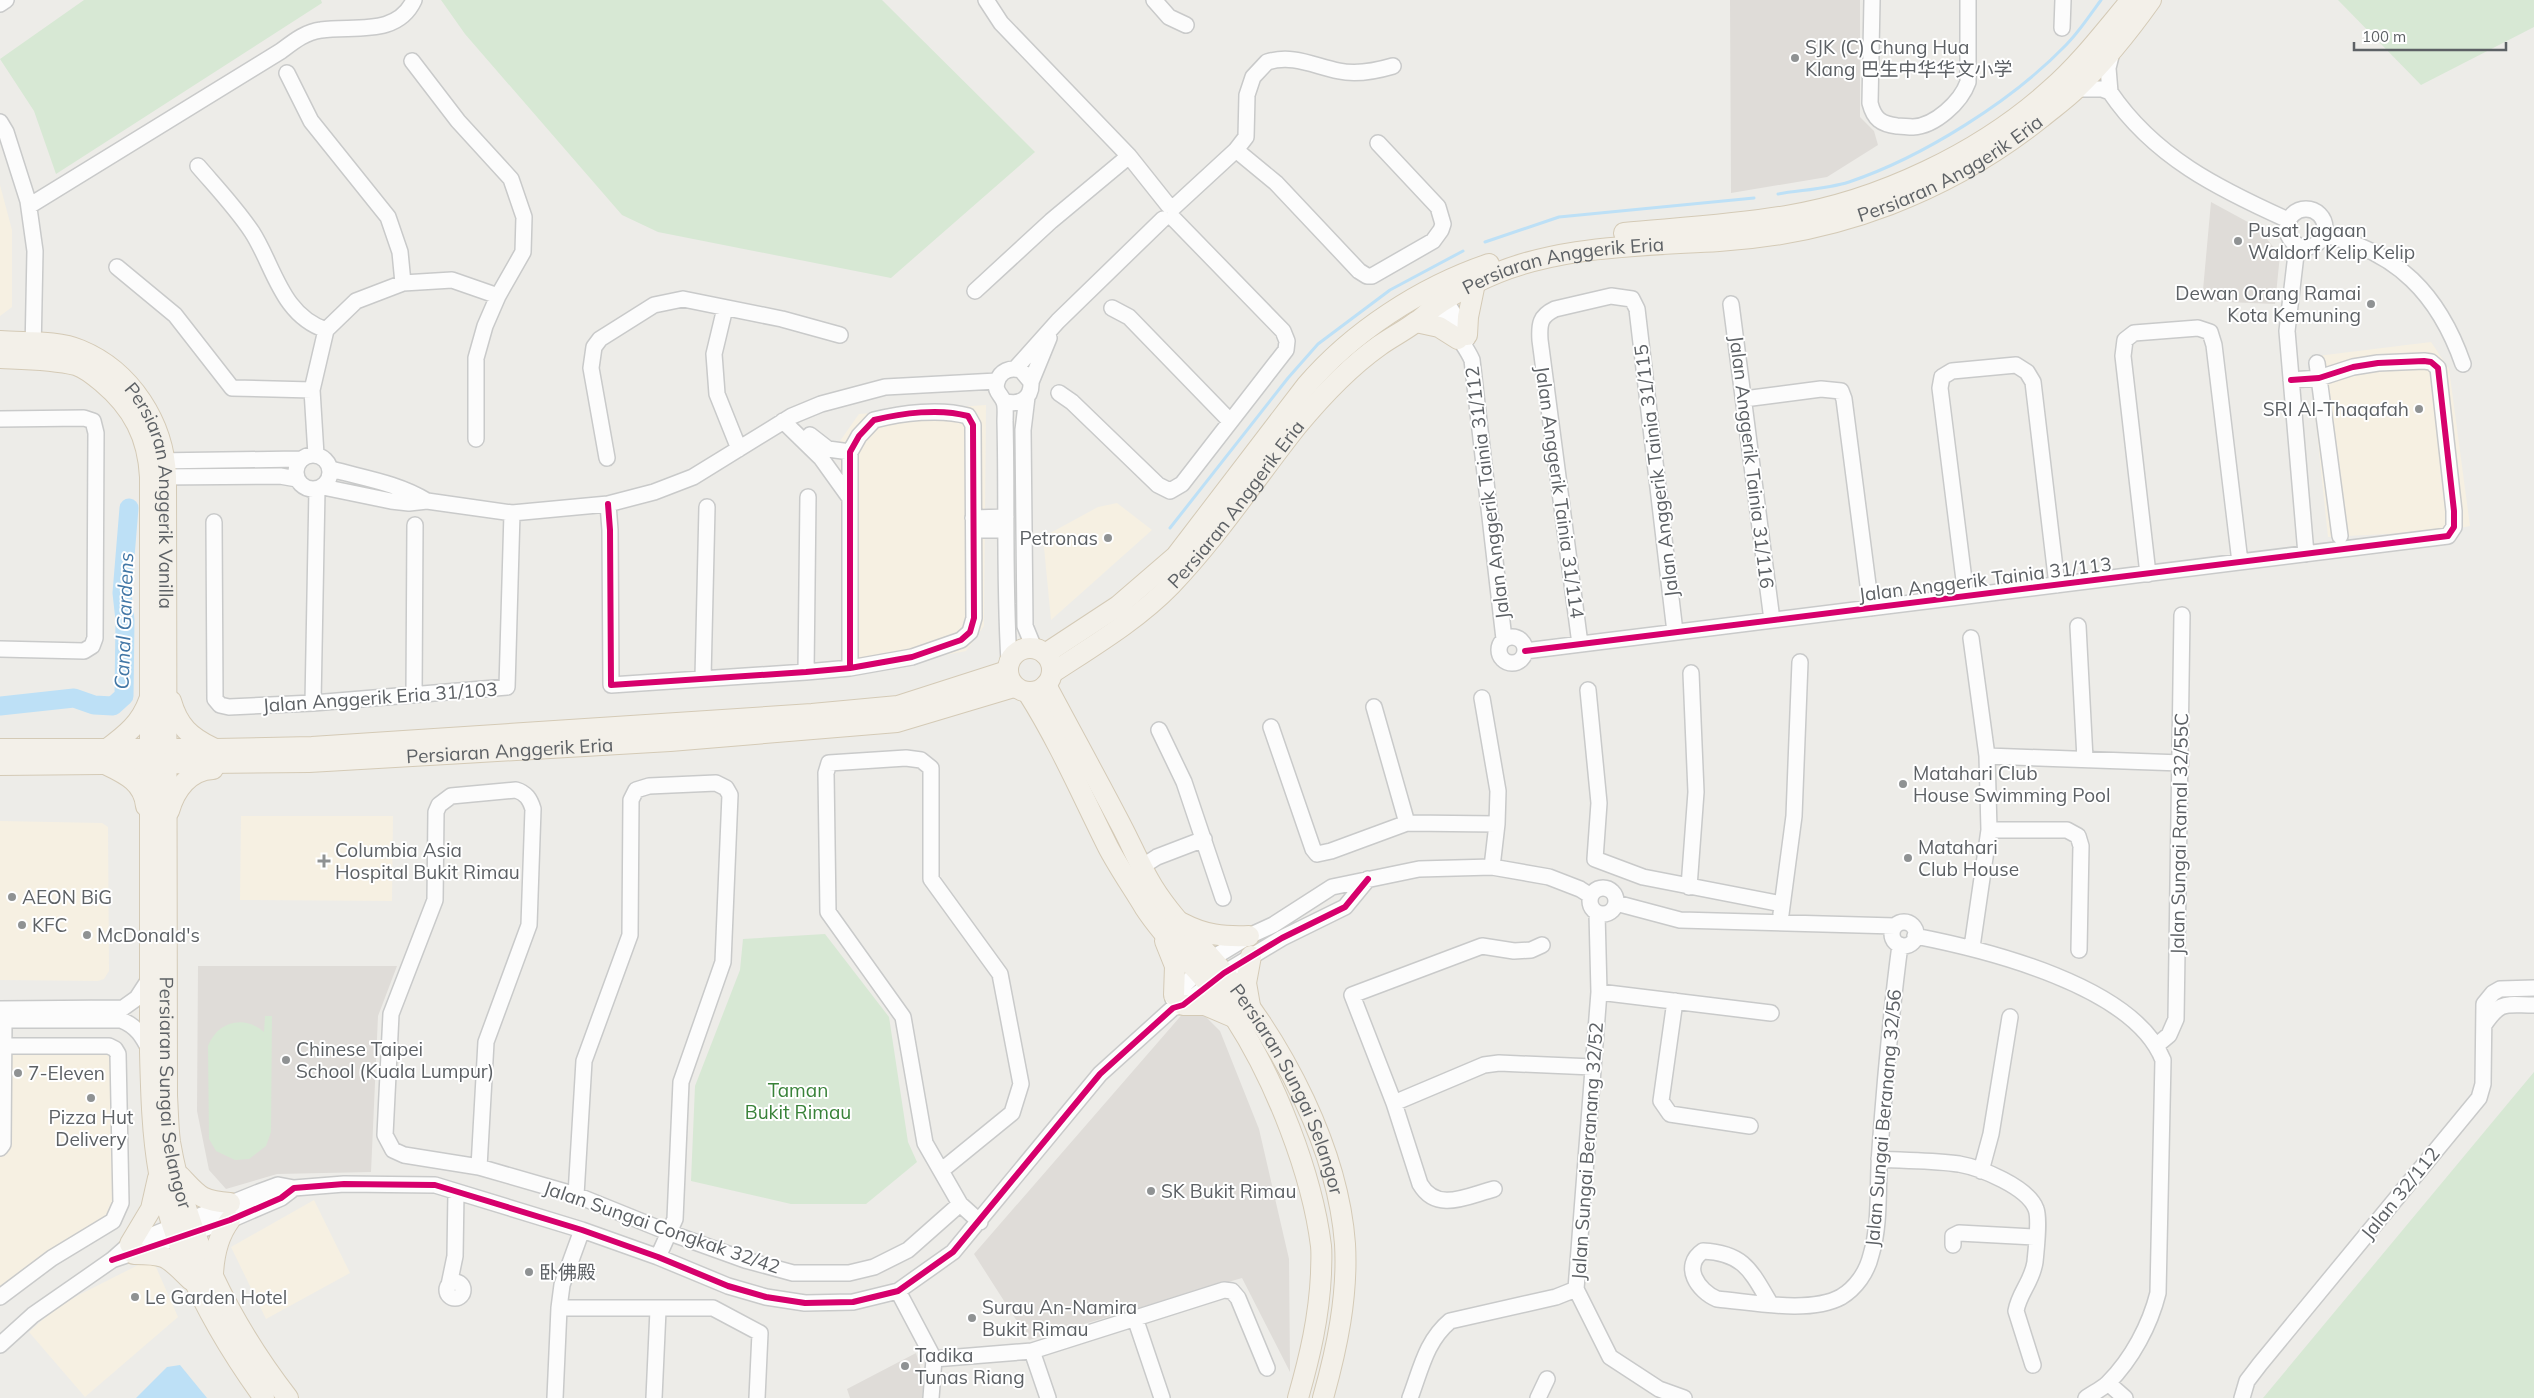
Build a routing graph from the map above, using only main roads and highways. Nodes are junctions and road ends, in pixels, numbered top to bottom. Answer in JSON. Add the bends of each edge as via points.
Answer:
{"nodes":[{"id":1,"x":2131,"y":0,"type":"edge"},
{"id":2,"x":2151,"y":0,"type":"edge"},
{"id":3,"x":1475,"y":283,"type":"junction"},
{"id":4,"x":1435,"y":296,"type":"junction"},
{"id":5,"x":1416,"y":322,"type":"junction"},
{"id":6,"x":0,"y":341,"type":"edge"},
{"id":7,"x":33,"y":351,"type":"junction"},
{"id":8,"x":0,"y":358,"type":"edge"},
{"id":9,"x":1039,"y":651,"type":"junction"},
{"id":10,"x":1026,"y":678,"type":"junction"},
{"id":11,"x":159,"y":688,"type":"junction"},
{"id":12,"x":0,"y":749,"type":"edge"},
{"id":13,"x":215,"y":749,"type":"junction"},
{"id":14,"x":159,"y":756,"type":"junction"},
{"id":15,"x":107,"y":757,"type":"junction"},
{"id":16,"x":309,"y":762,"type":"junction"},
{"id":17,"x":0,"y":765,"type":"edge"},
{"id":18,"x":166,"y":819,"type":"junction"},
{"id":19,"x":150,"y":875,"type":"junction"},
{"id":20,"x":1167,"y":924,"type":"junction"},
{"id":21,"x":1249,"y":936,"type":"road end"},
{"id":22,"x":1251,"y":956,"type":"road end"},
{"id":23,"x":1243,"y":1014,"type":"junction"},
{"id":24,"x":168,"y":1173,"type":"junction"},
{"id":25,"x":205,"y":1281,"type":"junction"},
{"id":26,"x":264,"y":1398,"type":"edge"},
{"id":27,"x":288,"y":1398,"type":"edge"},
{"id":28,"x":1298,"y":1398,"type":"edge"},
{"id":29,"x":1323,"y":1398,"type":"edge"}],
"edges":[{"from":1,"to":4,"type":"main road","name":"Persiaran Anggerik Eria","via":[[2050,90],[1974,146],[1904,182],[1788,216],[1559,243],[1487,264]]},
{"from":2,"to":3,"type":"main road","name":"Persiaran Anggerik Eria","via":[[2076,89],[2010,142],[1969,168],[1909,198],[1852,218],[1790,234],[1582,252],[1517,267]]},
{"from":3,"to":4,"type":"main road","name":"Persiaran Anggerik Eria"},
{"from":3,"to":5,"type":"main road","via":[[1464,341],[1439,327]]},
{"from":4,"to":5,"type":"main road","name":"Persiaran Anggerik Eria"},
{"from":4,"to":9,"type":"main road","name":"Persiaran Anggerik Eria","via":[[1370,327],[1325,364],[1176,556],[1118,606],[1081,632]]},
{"from":5,"to":10,"type":"main road","name":"Persiaran Anggerik Eria","via":[[1378,346],[1331,389],[1169,587],[1148,606]]},
{"from":6,"to":7,"type":"main road","name":"Persiaran Anggerik Vanilla"},
{"from":7,"to":8,"type":"main road","name":"Persiaran Anggerik Vanilla"},
{"from":7,"to":11,"type":"main road","name":"Persiaran Anggerik Vanilla","via":[[79,349],[110,367],[148,410],[159,436]]},
{"from":9,"to":10,"type":"main road","name":"Persiaran Anggerik Eria","via":[[1020,650]]},
{"from":9,"to":10,"type":"main road","via":[[1052,666]]},
{"from":10,"to":13,"type":"main road","name":"Persiaran Anggerik Eria","via":[[898,706],[812,714],[312,746]]},
{"from":10,"to":16,"type":"main road","name":"Persiaran Anggerik Eria","via":[[896,722],[670,741]]},
{"from":10,"to":20,"type":"main road","name":"Persiaran Sungai Selangor","via":[[1143,866]]},
{"from":10,"to":20,"type":"main road","name":"Persiaran Sungai Selangor","via":[[1109,849]]},
{"from":11,"to":13,"type":"main road","via":[[179,724],[191,737]]},
{"from":11,"to":14,"type":"main road","name":"Persiaran Anggerik Vanilla"},
{"from":11,"to":15,"type":"main road","via":[[136,724]]},
{"from":12,"to":15,"type":"main road","name":"Persiaran Anggerik Eria"},
{"from":13,"to":14,"type":"main road","name":"Persiaran Anggerik Eria"},
{"from":14,"to":15,"type":"main road","name":"Persiaran Anggerik Eria"},
{"from":14,"to":16,"type":"main road","name":"Persiaran Anggerik Eria"},
{"from":14,"to":18,"type":"main road","name":"Persiaran Sungai Selangor"},
{"from":14,"to":19,"type":"main road"},
{"from":15,"to":17,"type":"main road","name":"Persiaran Anggerik Eria"},
{"from":15,"to":19,"type":"main road","via":[[142,789],[146,802]]},
{"from":16,"to":18,"type":"main road","via":[[195,772],[179,790]]},
{"from":18,"to":24,"type":"main road","name":"Persiaran Sungai Selangor"},
{"from":19,"to":24,"type":"main road","name":"Persiaran Sungai Selangor","via":[[151,1095]]},
{"from":20,"to":21,"type":"main road","via":[[1219,937]]},
{"from":20,"to":23,"type":"main road","name":"Persiaran Sungai Selangor","via":[[1211,972]]},
{"from":20,"to":23,"type":"main road","via":[[1175,966],[1177,1003],[1205,1005]]},
{"from":22,"to":23,"type":"main road"},
{"from":23,"to":28,"type":"main road","name":"Persiaran Sungai Selangor","via":[[1307,1179],[1321,1247],[1320,1303],[1314,1342]]},
{"from":23,"to":29,"type":"main road","name":"Persiaran Sungai Selangor","via":[[1281,1056],[1320,1138],[1342,1218],[1345,1247],[1343,1306],[1334,1361]]},
{"from":24,"to":25,"type":"main road","name":"Persiaran Sungai Selangor"},
{"from":24,"to":25,"type":"main road","via":[[201,1198],[230,1211]]},
{"from":24,"to":25,"type":"main road","via":[[132,1249],[159,1254]]},
{"from":25,"to":26,"type":"main road","name":"Persiaran Sungai Selangor","via":[[222,1335]]},
{"from":25,"to":27,"type":"main road","name":"Persiaran Sungai Selangor"}]}
